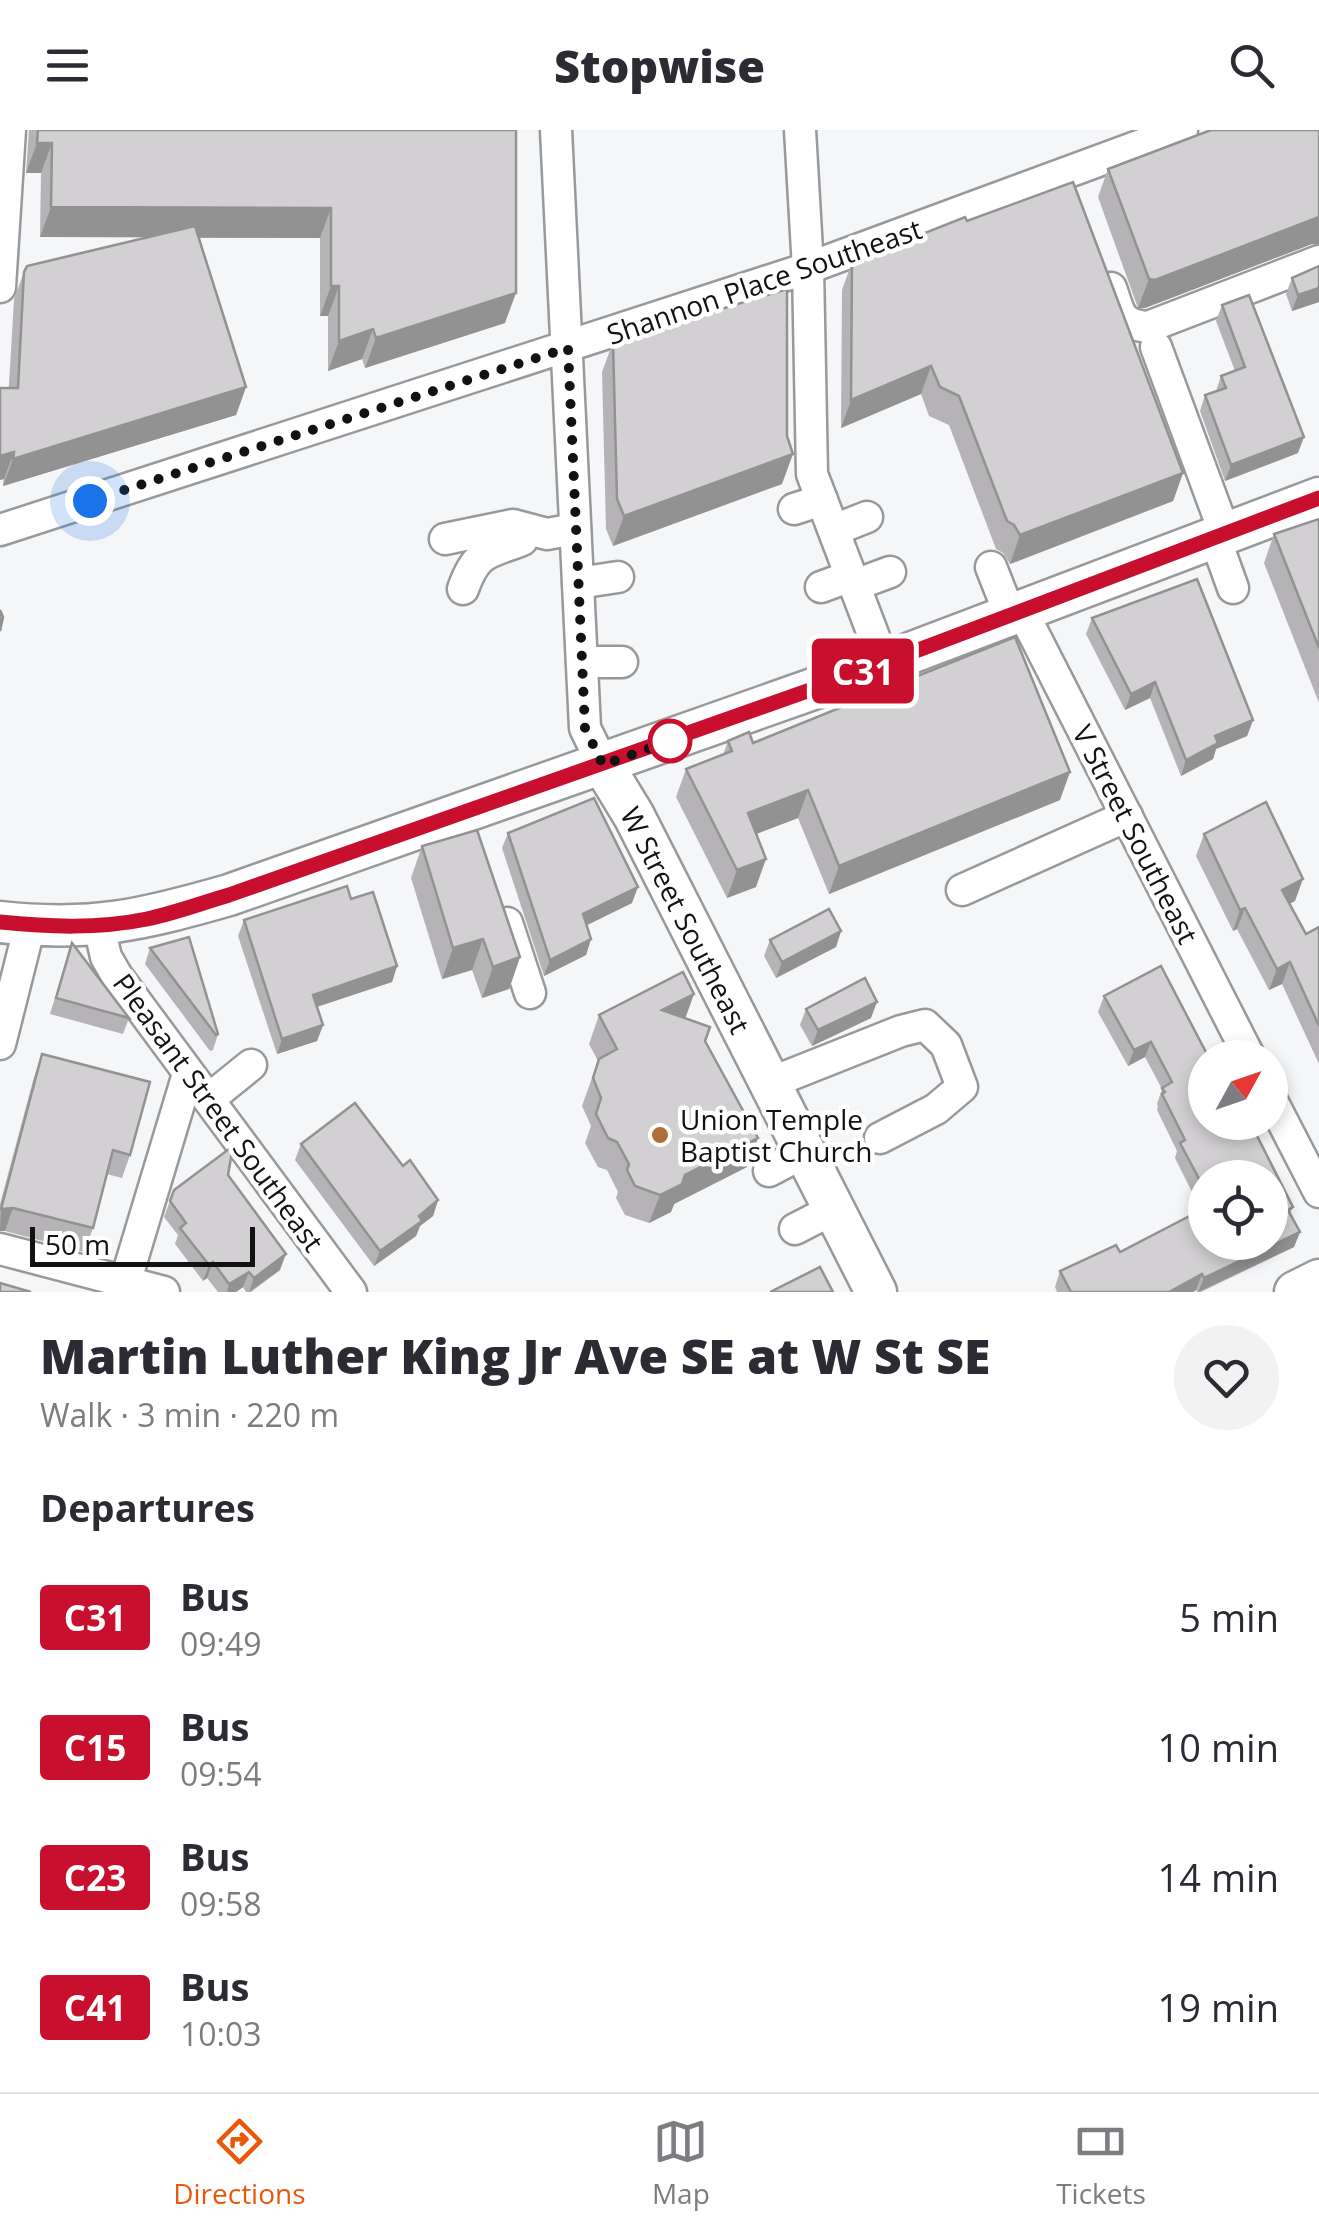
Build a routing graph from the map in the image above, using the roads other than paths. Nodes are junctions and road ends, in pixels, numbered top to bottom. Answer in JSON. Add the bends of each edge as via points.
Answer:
{"nodes":[{"id":1,"x":10,"y":130,"type":"edge"},
{"id":2,"x":556,"y":130,"type":"edge"},
{"id":3,"x":800,"y":130,"type":"edge"},
{"id":4,"x":1182,"y":130,"type":"edge"},
{"id":5,"x":1319,"y":261,"type":"edge"},
{"id":6,"x":1103,"y":264,"type":"edge"},
{"id":7,"x":808,"y":268,"type":"junction"},
{"id":8,"x":0,"y":287,"type":"edge"},
{"id":9,"x":1156,"y":347,"type":"dead end"},
{"id":10,"x":568,"y":348,"type":"junction"},
{"id":11,"x":1319,"y":498,"type":"edge"},
{"id":12,"x":867,"y":517,"type":"dead end"},
{"id":13,"x":576,"y":529,"type":"junction"},
{"id":14,"x":0,"y":530,"type":"edge"},
{"id":15,"x":834,"y":530,"type":"junction"},
{"id":16,"x":532,"y":532,"type":"junction"},
{"id":17,"x":1220,"y":536,"type":"junction"},
{"id":18,"x":445,"y":539,"type":"dead end"},
{"id":19,"x":991,"y":566,"type":"dead end"},
{"id":20,"x":890,"y":572,"type":"dead end"},
{"id":21,"x":618,"y":577,"type":"dead end"},
{"id":22,"x":853,"y":580,"type":"junction"},
{"id":23,"x":578,"y":583,"type":"junction"},
{"id":24,"x":822,"y":587,"type":"dead end"},
{"id":25,"x":1233,"y":588,"type":"dead end"},
{"id":26,"x":463,"y":589,"type":"dead end"},
{"id":27,"x":1016,"y":613,"type":"junction"},
{"id":28,"x":582,"y":662,"type":"junction"},
{"id":29,"x":622,"y":662,"type":"dead end"},
{"id":30,"x":884,"y":663,"type":"junction"},
{"id":31,"x":603,"y":765,"type":"junction"},
{"id":32,"x":1127,"y":816,"type":"junction"},
{"id":33,"x":962,"y":890,"type":"dead end"},
{"id":34,"x":496,"y":893,"type":"edge"},
{"id":35,"x":15,"y":924,"type":"edge"},
{"id":36,"x":99,"y":926,"type":"junction"},
{"id":37,"x":530,"y":993,"type":"dead end"},
{"id":38,"x":1241,"y":1040,"type":"edge"},
{"id":39,"x":0,"y":1044,"type":"edge"},
{"id":40,"x":251,"y":1065,"type":"dead end"},
{"id":41,"x":188,"y":1074,"type":"junction"},
{"id":42,"x":770,"y":1083,"type":"junction"},
{"id":43,"x":208,"y":1099,"type":"junction"},
{"id":44,"x":1288,"y":1131,"type":"edge"},
{"id":45,"x":880,"y":1138,"type":"dead end"},
{"id":46,"x":805,"y":1152,"type":"junction"},
{"id":47,"x":768,"y":1171,"type":"dead end"},
{"id":48,"x":1319,"y":1192,"type":"edge"},
{"id":49,"x":834,"y":1209,"type":"junction"},
{"id":50,"x":795,"y":1228,"type":"dead end"},
{"id":51,"x":0,"y":1249,"type":"edge"},
{"id":52,"x":1319,"y":1280,"type":"edge"},
{"id":53,"x":125,"y":1283,"type":"junction"},
{"id":54,"x":336,"y":1287,"type":"edge"},
{"id":55,"x":164,"y":1292,"type":"edge"},
{"id":56,"x":876,"y":1292,"type":"edge"},
{"id":57,"x":1296,"y":1292,"type":"edge"}],
"edges":[{"from":1,"to":8,"type":"street"},
{"from":2,"to":10,"type":"street","name":"W Street Southeast"},
{"from":3,"to":7,"type":"street"},
{"from":4,"to":7,"type":"street","name":"Shannon Place Southeast","via":[[1073,182]]},
{"from":5,"to":6,"type":"street","via":[[1148,327],[1123,320]]},
{"from":7,"to":10,"type":"street","name":"Shannon Place Southeast"},
{"from":7,"to":15,"type":"street","via":[[808,504]]},
{"from":9,"to":17,"type":"street"},
{"from":10,"to":13,"type":"street","name":"W Street Southeast"},
{"from":10,"to":14,"type":"street","name":"Shannon Place Southeast"},
{"from":11,"to":17,"type":"main road"},
{"from":12,"to":15,"type":"street"},
{"from":13,"to":16,"type":"street"},
{"from":13,"to":23,"type":"street","name":"W Street Southeast"},
{"from":15,"to":22,"type":"street"},
{"from":16,"to":18,"type":"street","via":[[513,525]]},
{"from":16,"to":26,"type":"street","via":[[487,550]]},
{"from":17,"to":25,"type":"street"},
{"from":17,"to":27,"type":"main road"},
{"from":19,"to":27,"type":"street","name":"V Street Southeast"},
{"from":20,"to":22,"type":"street"},
{"from":21,"to":23,"type":"street"},
{"from":22,"to":24,"type":"street"},
{"from":22,"to":30,"type":"street"},
{"from":23,"to":28,"type":"street","name":"W Street Southeast"},
{"from":27,"to":30,"type":"main road"},
{"from":27,"to":32,"type":"street","name":"V Street Southeast"},
{"from":28,"to":29,"type":"street"},
{"from":28,"to":31,"type":"street","name":"W Street Southeast","via":[[585,728]]},
{"from":30,"to":31,"type":"main road"},
{"from":31,"to":36,"type":"main road","via":[[476,829],[148,919]]},
{"from":31,"to":42,"type":"main road","name":"W Street Southeast"},
{"from":32,"to":33,"type":"street"},
{"from":32,"to":38,"type":"street","name":"V Street Southeast"},
{"from":34,"to":37,"type":"street"},
{"from":35,"to":36,"type":"main road"},
{"from":35,"to":39,"type":"street"},
{"from":36,"to":41,"type":"street","name":"Pleasant Street Southeast","via":[[117,976]]},
{"from":40,"to":43,"type":"street"},
{"from":41,"to":43,"type":"street","name":"Pleasant Street Southeast"},
{"from":41,"to":53,"type":"street"},
{"from":42,"to":45,"type":"street","via":[[925,1025],[946,1045],[962,1087]]},
{"from":42,"to":46,"type":"main road","name":"W Street Southeast"},
{"from":43,"to":54,"type":"street","name":"Pleasant Street Southeast"},
{"from":44,"to":48,"type":"street"},
{"from":46,"to":47,"type":"street"},
{"from":46,"to":49,"type":"main road","name":"W Street Southeast"},
{"from":49,"to":50,"type":"street"},
{"from":49,"to":56,"type":"main road","name":"W Street Southeast"},
{"from":51,"to":53,"type":"street"},
{"from":52,"to":57,"type":"main road"},
{"from":53,"to":55,"type":"street"}]}
